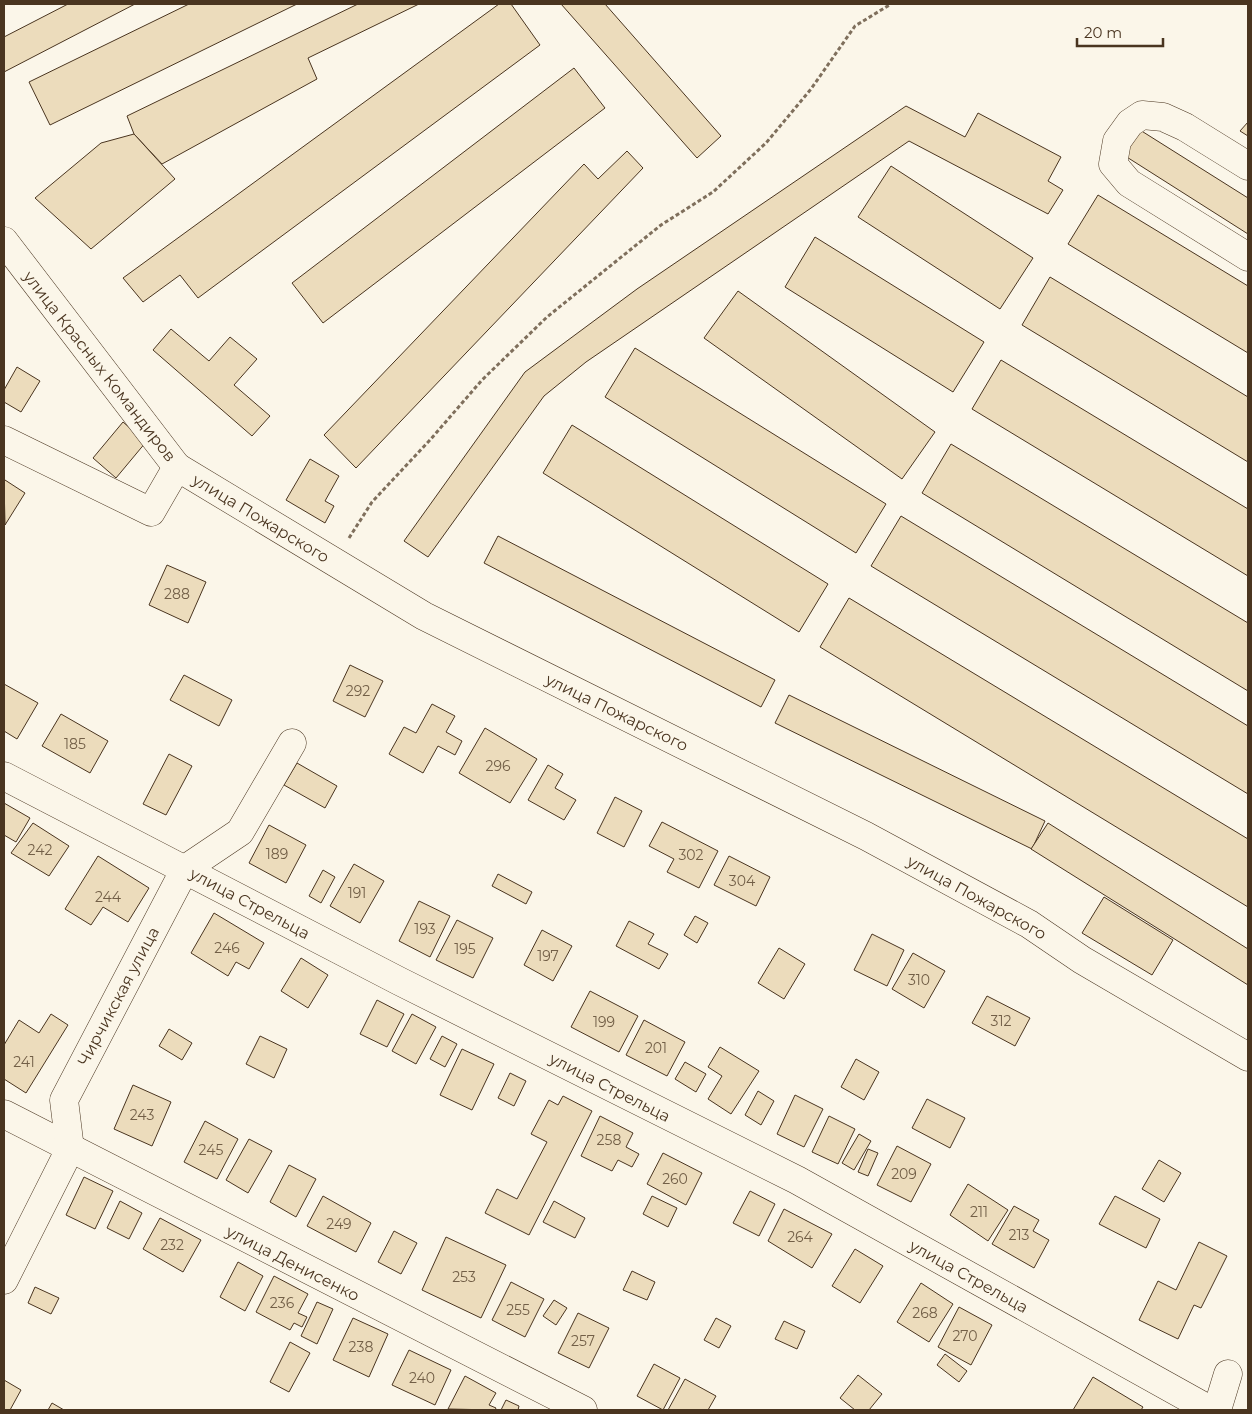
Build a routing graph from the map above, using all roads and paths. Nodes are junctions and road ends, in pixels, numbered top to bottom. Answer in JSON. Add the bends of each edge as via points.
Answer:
{"nodes":[{"id":1,"x":891,"y":4,"type":"edge"},
{"id":2,"x":1248,"y":166,"type":"edge"},
{"id":3,"x":4,"y":241,"type":"edge"},
{"id":4,"x":1248,"y":258,"type":"edge"},
{"id":5,"x":4,"y":440,"type":"edge"},
{"id":6,"x":177,"y":467,"type":"junction"},
{"id":7,"x":334,"y":562,"type":"junction"},
{"id":8,"x":292,"y":743,"type":"dead end"},
{"id":9,"x":4,"y":776,"type":"edge"},
{"id":10,"x":185,"y":869,"type":"junction"},
{"id":11,"x":1248,"y":1057,"type":"edge"},
{"id":12,"x":4,"y":1114,"type":"edge"},
{"id":13,"x":70,"y":1149,"type":"junction"},
{"id":14,"x":4,"y":1280,"type":"edge"},
{"id":15,"x":1228,"y":1374,"type":"dead end"},
{"id":16,"x":583,"y":1410,"type":"edge"},
{"id":17,"x":1210,"y":1410,"type":"edge"},
{"id":18,"x":1217,"y":1410,"type":"edge"}],
"edges":[{"from":1,"to":7,"type":"path","via":[[855,26],[811,89],[766,143],[720,186],[661,225],[547,317],[482,380],[372,502]]},
{"from":2,"to":4,"type":"street","via":[[1185,127],[1163,117],[1142,115],[1130,123],[1117,141],[1113,164],[1129,182]]},
{"from":3,"to":6,"type":"street","name":"улица Красных Командиров"},
{"from":5,"to":6,"type":"street","name":"улица Пожарского","via":[[152,512]]},
{"from":6,"to":7,"type":"street","name":"улица Пожарского"},
{"from":7,"to":11,"type":"street","name":"улица Пожарского","via":[[424,616],[884,845],[1029,924],[1082,960]]},
{"from":8,"to":10,"type":"street","name":"Чирчикская улица","via":[[240,832]]},
{"from":9,"to":10,"type":"street","name":"улица Стрельца"},
{"from":10,"to":13,"type":"street","name":"Чирчикская улица","via":[[64,1100]]},
{"from":10,"to":17,"type":"street","name":"улица Стрельца","via":[[399,981],[797,1180]]},
{"from":12,"to":13,"type":"street","name":"улица Денисенко"},
{"from":13,"to":14,"type":"street"},
{"from":13,"to":16,"type":"street","name":"улица Денисенко"},
{"from":15,"to":18,"type":"street"}]}
